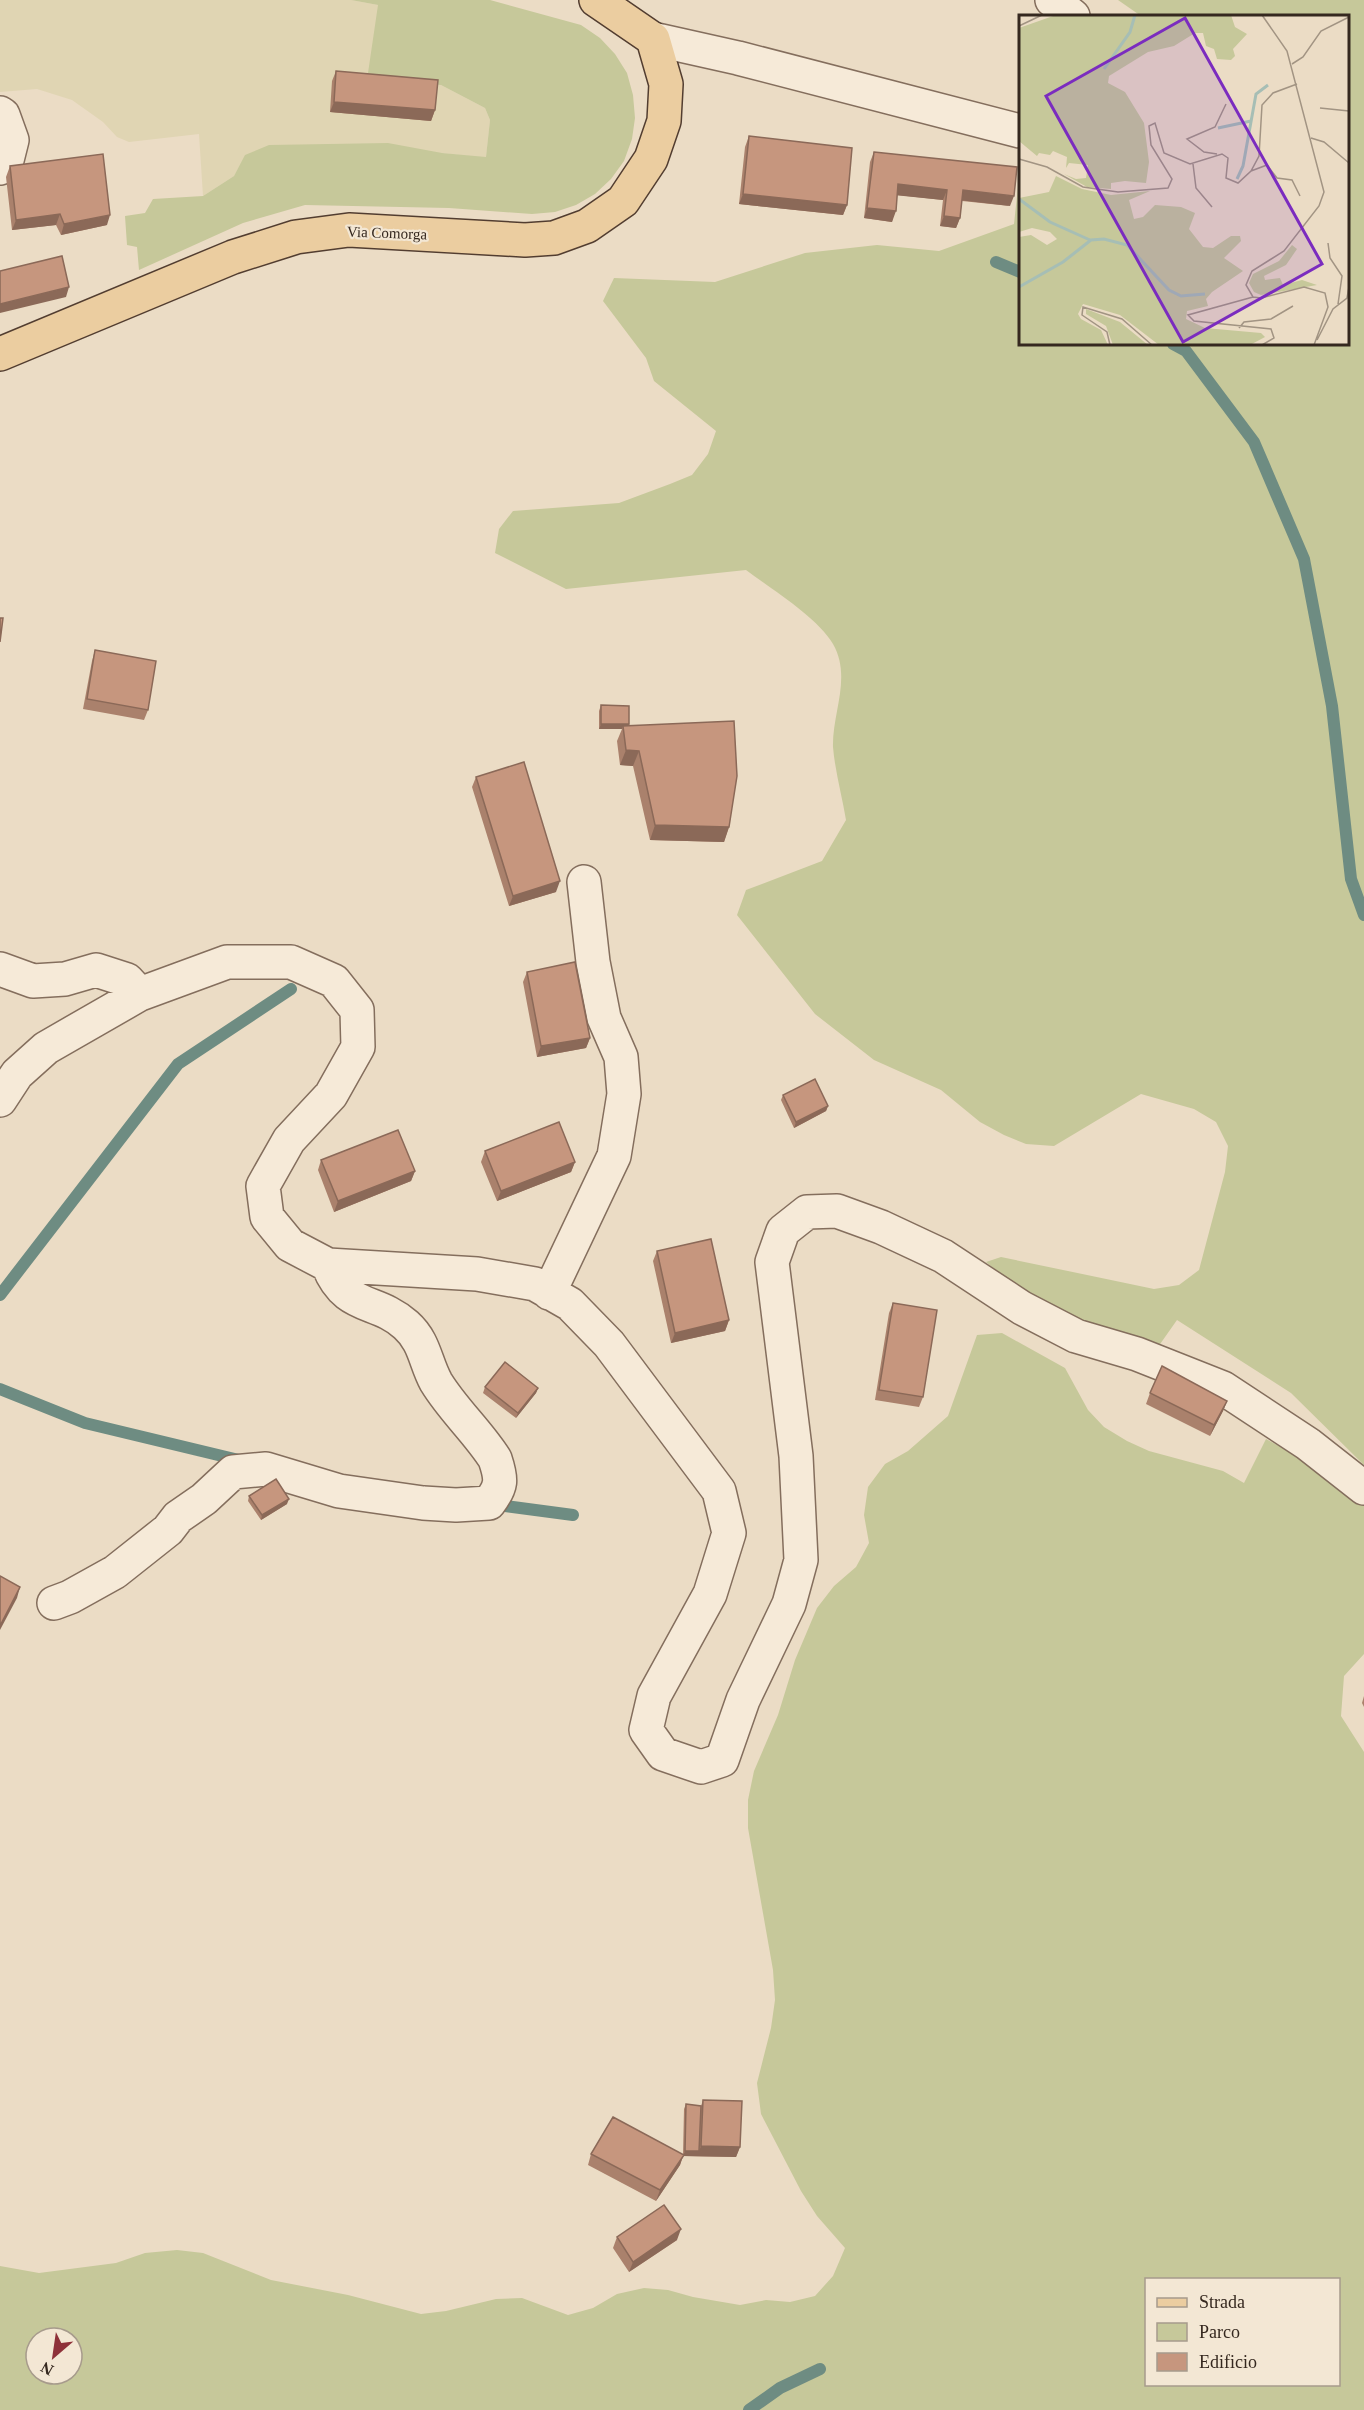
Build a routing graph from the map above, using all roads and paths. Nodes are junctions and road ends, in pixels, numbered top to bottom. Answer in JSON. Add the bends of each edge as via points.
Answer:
{"nodes":[{"id":1,"x":596,"y":0,"type":"edge"},
{"id":2,"x":1052,"y":0,"type":"edge"},
{"id":3,"x":1072,"y":15,"type":"edge"},
{"id":4,"x":652,"y":39,"type":"junction"},
{"id":5,"x":0,"y":113,"type":"edge"},
{"id":6,"x":1019,"y":131,"type":"edge"},
{"id":7,"x":0,"y":168,"type":"edge"},
{"id":8,"x":0,"y":354,"type":"edge"},
{"id":9,"x":584,"y":882,"type":"dead end"},
{"id":10,"x":0,"y":969,"type":"edge"},
{"id":11,"x":140,"y":994,"type":"junction"},
{"id":12,"x":0,"y":1100,"type":"edge"},
{"id":13,"x":328,"y":1265,"type":"junction"},
{"id":14,"x":549,"y":1293,"type":"junction"},
{"id":15,"x":1364,"y":1488,"type":"edge"},
{"id":16,"x":54,"y":1603,"type":"dead end"}],
"edges":[{"from":1,"to":4,"type":"main road"},
{"from":2,"to":3,"type":"street"},
{"from":4,"to":6,"type":"street"},
{"from":4,"to":8,"type":"main road","name":"Via Comorga","via":[[666,84],[664,121],[651,159],[623,201],[587,226],[554,238],[525,240],[349,230],[296,237],[233,256]]},
{"from":5,"to":7,"type":"street","via":[[12,140],[6,164]]},
{"from":9,"to":14,"type":"street","via":[[593,962],[604,1018],[621,1057],[624,1094],[614,1156]]},
{"from":10,"to":11,"type":"street","via":[[33,981],[64,979],[96,970],[127,980]]},
{"from":11,"to":12,"type":"street","via":[[46,1048],[17,1074]]},
{"from":11,"to":13,"type":"street","via":[[227,962],[291,962],[334,981],[357,1010],[358,1047],[331,1095],[289,1140],[263,1186],[267,1217],[290,1245]]},
{"from":13,"to":14,"type":"street","via":[[477,1274],[535,1284]]},
{"from":13,"to":16,"type":"street","via":[[346,1293],[405,1324],[416,1336],[435,1380],[495,1460],[500,1483],[489,1503],[423,1503],[339,1491],[266,1469],[233,1472],[115,1572]]},
{"from":14,"to":15,"type":"street","via":[[570,1304],[609,1344],[719,1491],[729,1533],[710,1594],[654,1696],[646,1730],[663,1754],[701,1767],[722,1760],[743,1700],[789,1604],[801,1560],[796,1456],[772,1262],[783,1231],[807,1212],[837,1211],[881,1227],[943,1256],[1022,1308],[1077,1336],[1137,1354],[1223,1388],[1308,1444]]}]}
